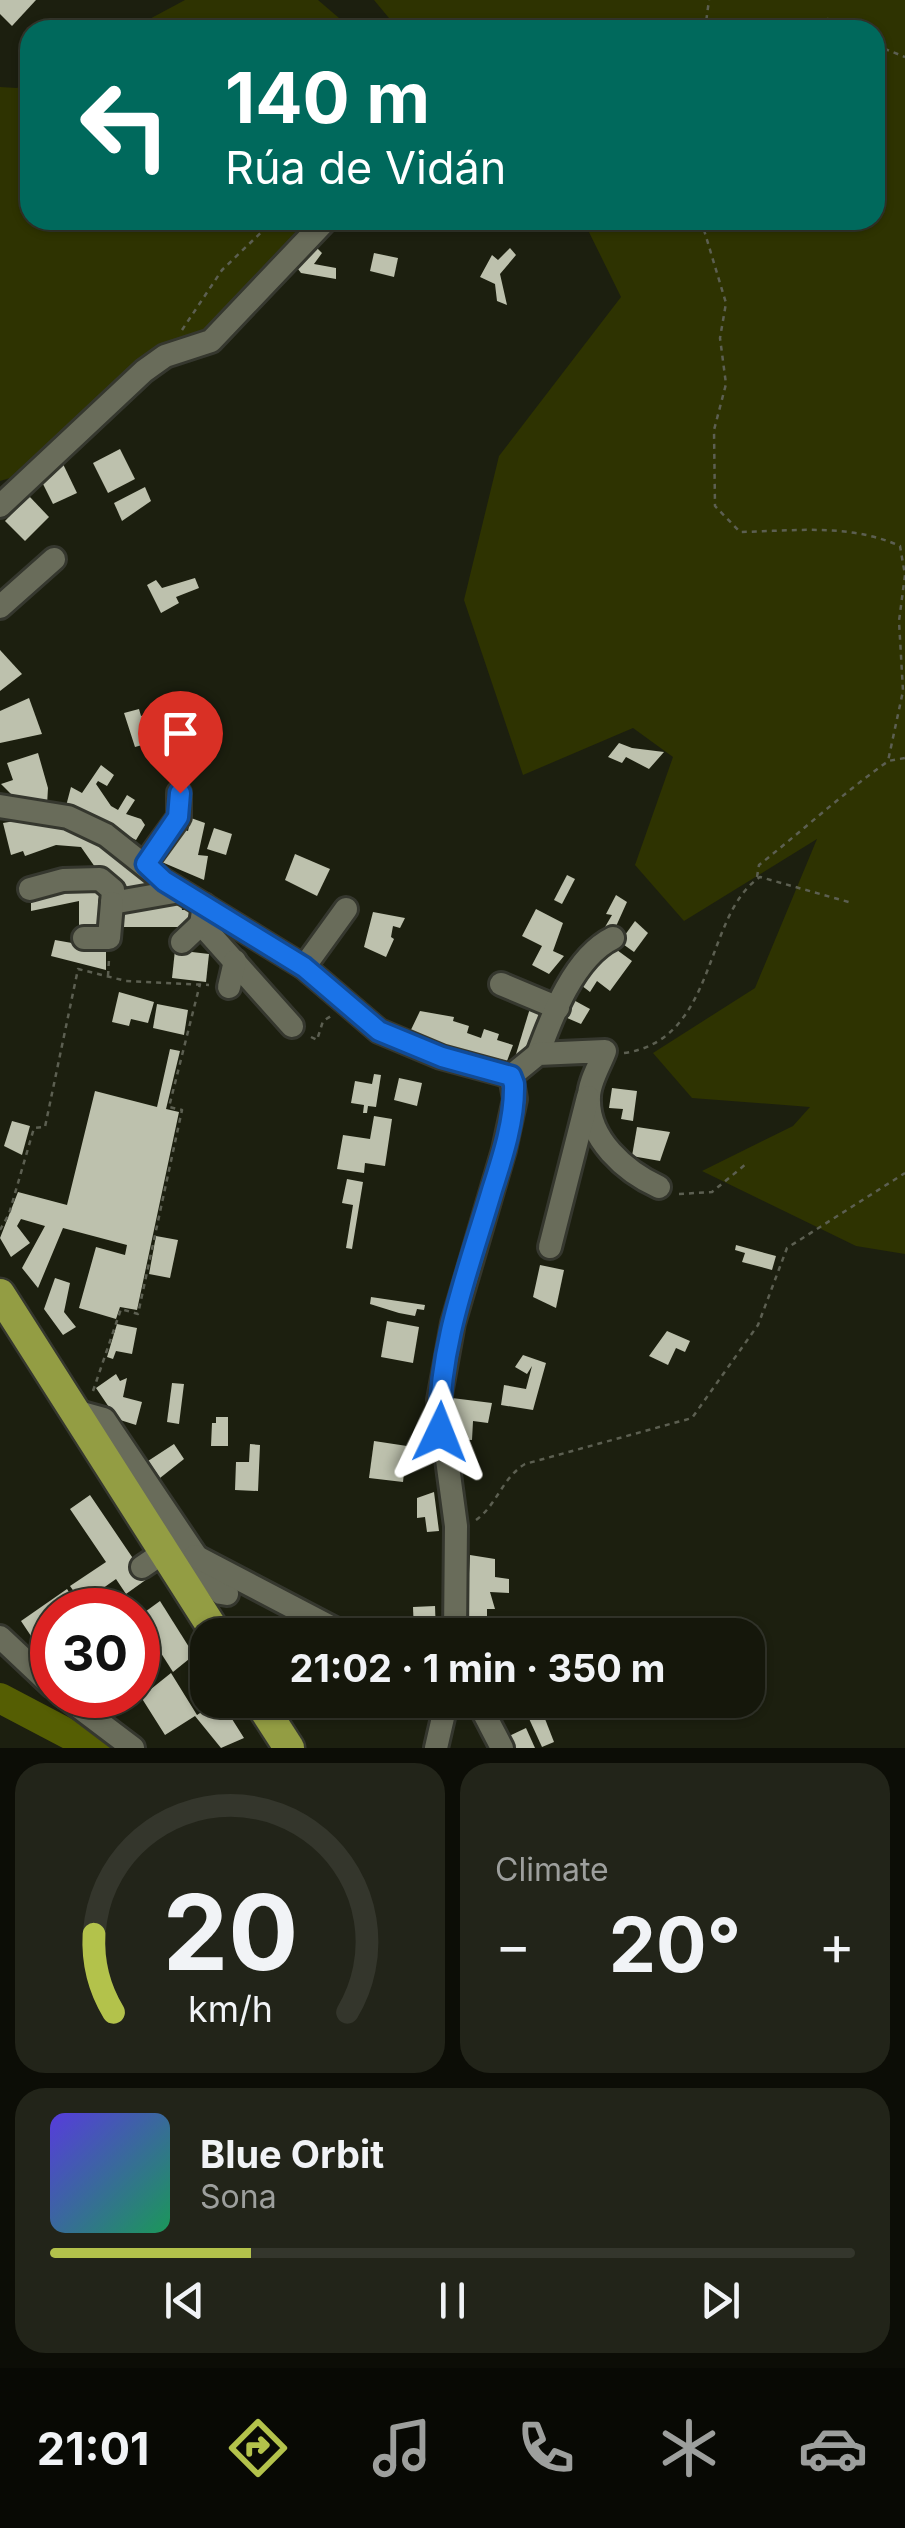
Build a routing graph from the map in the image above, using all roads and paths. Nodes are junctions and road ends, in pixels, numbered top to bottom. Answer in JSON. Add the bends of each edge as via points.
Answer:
{"nodes":[{"id":1,"x":264,"y":230,"type":"edge"},
{"id":2,"x":316,"y":230,"type":"edge"},
{"id":3,"x":704,"y":230,"type":"edge"},
{"id":4,"x":164,"y":356,"type":"junction"},
{"id":5,"x":0,"y":506,"type":"edge"},
{"id":6,"x":54,"y":559,"type":"dead end"},
{"id":7,"x":0,"y":608,"type":"edge"},
{"id":8,"x":905,"y":758,"type":"edge"},
{"id":9,"x":888,"y":760,"type":"junction"},
{"id":10,"x":180,"y":793,"type":"dead end"},
{"id":11,"x":0,"y":806,"type":"edge"},
{"id":12,"x":146,"y":864,"type":"junction"},
{"id":13,"x":757,"y":879,"type":"junction"},
{"id":14,"x":30,"y":888,"type":"dead end"},
{"id":15,"x":180,"y":891,"type":"junction"},
{"id":16,"x":852,"y":903,"type":"dead end"},
{"id":17,"x":112,"y":904,"type":"junction"},
{"id":18,"x":346,"y":909,"type":"dead end"},
{"id":19,"x":203,"y":914,"type":"junction"},
{"id":20,"x":84,"y":938,"type":"dead end"},
{"id":21,"x":613,"y":938,"type":"dead end"},
{"id":22,"x":182,"y":942,"type":"dead end"},
{"id":23,"x":235,"y":961,"type":"junction"},
{"id":24,"x":304,"y":967,"type":"junction"},
{"id":25,"x":501,"y":984,"type":"dead end"},
{"id":26,"x":230,"y":987,"type":"dead end"},
{"id":27,"x":558,"y":1008,"type":"junction"},
{"id":28,"x":355,"y":1009,"type":"junction"},
{"id":29,"x":292,"y":1026,"type":"joint"},
{"id":30,"x":645,"y":1049,"type":"dead end"},
{"id":31,"x":538,"y":1054,"type":"junction"},
{"id":32,"x":511,"y":1076,"type":"junction"},
{"id":33,"x":588,"y":1093,"type":"junction"},
{"id":34,"x":746,"y":1164,"type":"dead end"},
{"id":35,"x":905,"y":1173,"type":"edge"},
{"id":36,"x":659,"y":1187,"type":"joint"},
{"id":37,"x":0,"y":1230,"type":"edge"},
{"id":38,"x":550,"y":1246,"type":"dead end"},
{"id":39,"x":0,"y":1294,"type":"edge"},
{"id":40,"x":84,"y":1401,"type":"junction"},
{"id":41,"x":456,"y":1526,"type":"junction"},
{"id":42,"x":167,"y":1558,"type":"junction"},
{"id":43,"x":227,"y":1594,"type":"dead end"},
{"id":44,"x":206,"y":1618,"type":"edge"},
{"id":45,"x":306,"y":1618,"type":"edge"},
{"id":46,"x":454,"y":1618,"type":"edge"},
{"id":47,"x":0,"y":1637,"type":"edge"},
{"id":48,"x":30,"y":1665,"type":"edge"},
{"id":49,"x":93,"y":1718,"type":"edge"},
{"id":50,"x":270,"y":1718,"type":"edge"},
{"id":51,"x":443,"y":1718,"type":"edge"},
{"id":52,"x":487,"y":1718,"type":"edge"},
{"id":53,"x":133,"y":1748,"type":"edge"},
{"id":54,"x":289,"y":1748,"type":"edge"},
{"id":55,"x":436,"y":1748,"type":"edge"},
{"id":56,"x":502,"y":1748,"type":"edge"}],
"edges":[{"from":1,"to":4,"type":"path","via":[[222,270]]},
{"from":2,"to":4,"type":"street","via":[[210,340]]},
{"from":3,"to":9,"type":"path","via":[[726,303],[720,338],[726,384],[714,430],[715,506],[740,532],[824,529],[875,535],[900,546],[902,691]]},
{"from":4,"to":5,"type":"street"},
{"from":6,"to":7,"type":"street"},
{"from":8,"to":9,"type":"path"},
{"from":9,"to":13,"type":"path","via":[[759,865]]},
{"from":10,"to":12,"type":"street","via":[[178,817]]},
{"from":11,"to":12,"type":"street","via":[[68,817]]},
{"from":12,"to":15,"type":"street"},
{"from":13,"to":16,"type":"path"},
{"from":13,"to":30,"type":"path","via":[[696,999],[677,1025]]},
{"from":14,"to":17,"type":"street","via":[[100,879],[114,890]]},
{"from":15,"to":17,"type":"street"},
{"from":15,"to":19,"type":"street"},
{"from":17,"to":20,"type":"street","via":[[109,938]]},
{"from":18,"to":24,"type":"street"},
{"from":19,"to":22,"type":"street"},
{"from":19,"to":23,"type":"street"},
{"from":19,"to":24,"type":"street"},
{"from":21,"to":27,"type":"street","via":[[587,960]]},
{"from":23,"to":26,"type":"street"},
{"from":23,"to":29,"type":"street"},
{"from":24,"to":28,"type":"street"},
{"from":25,"to":27,"type":"street"},
{"from":27,"to":31,"type":"street"},
{"from":28,"to":29,"type":"path","via":[[323,1021],[317,1040]]},
{"from":28,"to":32,"type":"street","via":[[379,1031]]},
{"from":31,"to":32,"type":"street"},
{"from":31,"to":33,"type":"street","via":[[605,1051]]},
{"from":32,"to":41,"type":"street","via":[[514,1099],[504,1150],[453,1323],[439,1400]]},
{"from":33,"to":36,"type":"street","via":[[617,1161]]},
{"from":33,"to":38,"type":"street"},
{"from":34,"to":36,"type":"path","via":[[701,1196]]},
{"from":35,"to":41,"type":"path","via":[[787,1248],[758,1325],[692,1418],[526,1464],[508,1478],[487,1512]]},
{"from":37,"to":40,"type":"path","via":[[34,1128],[45,1127],[78,969],[126,981],[200,984],[168,1107],[182,1110],[138,1314],[120,1309]]},
{"from":39,"to":40,"type":"main road"},
{"from":40,"to":42,"type":"main road"},
{"from":41,"to":46,"type":"street"},
{"from":42,"to":43,"type":"street"},
{"from":42,"to":44,"type":"main road"},
{"from":42,"to":45,"type":"street"},
{"from":47,"to":48,"type":"street"},
{"from":49,"to":53,"type":"street"},
{"from":50,"to":54,"type":"main road"},
{"from":51,"to":55,"type":"street"},
{"from":52,"to":56,"type":"street"}]}
